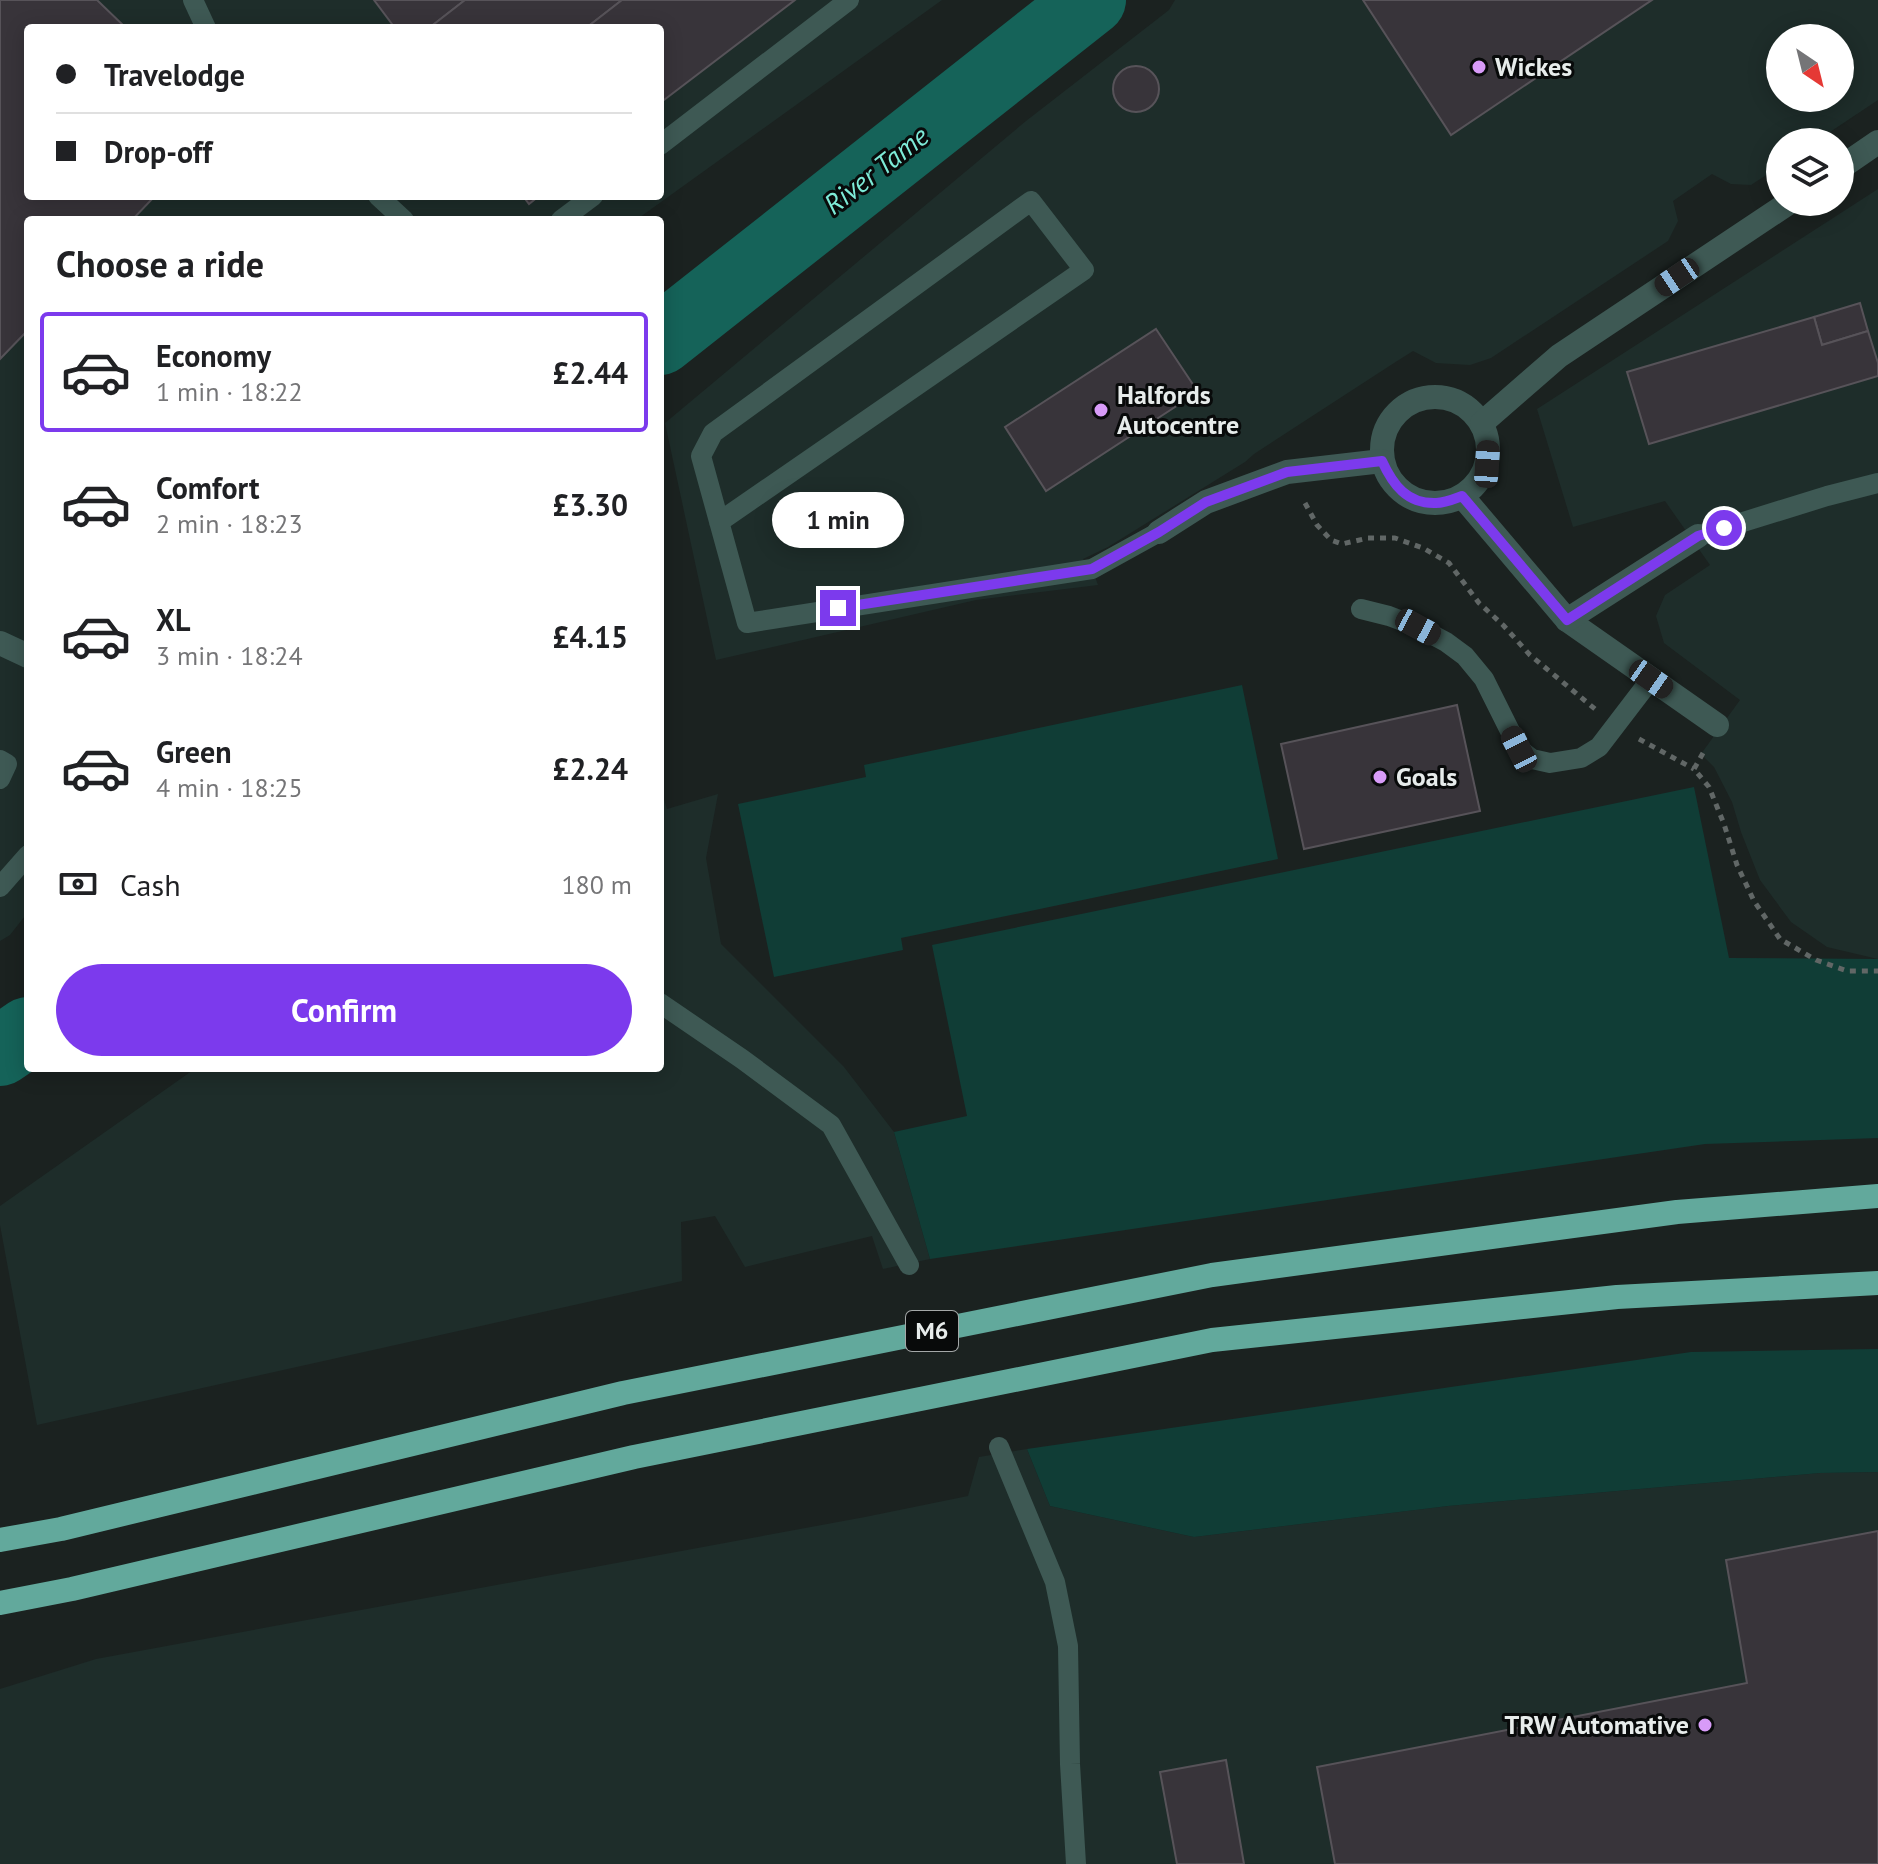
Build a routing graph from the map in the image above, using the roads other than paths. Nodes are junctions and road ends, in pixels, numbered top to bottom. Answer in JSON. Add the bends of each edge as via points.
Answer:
{"nodes":[{"id":1,"x":193,"y":0,"type":"edge"},
{"id":2,"x":849,"y":0,"type":"edge"},
{"id":3,"x":204,"y":24,"type":"edge"},
{"id":4,"x":664,"y":142,"type":"edge"},
{"id":5,"x":1878,"y":142,"type":"edge"},
{"id":6,"x":1854,"y":158,"type":"edge"},
{"id":7,"x":382,"y":200,"type":"edge"},
{"id":8,"x":588,"y":200,"type":"edge"},
{"id":9,"x":400,"y":216,"type":"edge"},
{"id":10,"x":566,"y":216,"type":"edge"},
{"id":11,"x":1769,"y":216,"type":"edge"},
{"id":12,"x":1482,"y":423,"type":"junction"},
{"id":13,"x":1382,"y":461,"type":"junction"},
{"id":14,"x":1878,"y":483,"type":"edge"},
{"id":15,"x":1462,"y":496,"type":"junction"},
{"id":16,"x":719,"y":522,"type":"junction"},
{"id":17,"x":1159,"y":532,"type":"joint"},
{"id":18,"x":1698,"y":536,"type":"joint"},
{"id":19,"x":1361,"y":609,"type":"dead end"},
{"id":20,"x":1567,"y":620,"type":"junction"},
{"id":21,"x":0,"y":643,"type":"edge"},
{"id":22,"x":24,"y":654,"type":"edge"},
{"id":23,"x":1651,"y":679,"type":"junction"},
{"id":24,"x":1717,"y":725,"type":"road end"},
{"id":25,"x":0,"y":760,"type":"edge"},
{"id":26,"x":0,"y":779,"type":"edge"},
{"id":27,"x":24,"y":860,"type":"edge"},
{"id":28,"x":0,"y":887,"type":"edge"},
{"id":29,"x":664,"y":1006,"type":"edge"},
{"id":30,"x":1878,"y":1196,"type":"edge"},
{"id":31,"x":909,"y":1265,"type":"dead end"},
{"id":32,"x":1878,"y":1283,"type":"edge"},
{"id":33,"x":999,"y":1447,"type":"dead end"},
{"id":34,"x":0,"y":1540,"type":"edge"},
{"id":35,"x":0,"y":1603,"type":"edge"},
{"id":36,"x":1076,"y":1864,"type":"edge"}],
"edges":[{"from":1,"to":3,"type":"lane"},
{"from":2,"to":4,"type":"lane"},
{"from":5,"to":6,"type":"street"},
{"from":7,"to":9,"type":"lane"},
{"from":8,"to":10,"type":"lane"},
{"from":11,"to":12,"type":"street","via":[[1559,356]]},
{"from":12,"to":13,"type":"street","via":[[1461,402],[1432,396],[1404,406],[1385,429]]},
{"from":12,"to":15,"type":"street","via":[[1489,443],[1487,464]]},
{"from":13,"to":15,"type":"street","via":[[1392,483],[1412,499],[1437,504]]},
{"from":13,"to":17,"type":"street","via":[[1287,472],[1206,502]]},
{"from":14,"to":18,"type":"lane"},
{"from":15,"to":20,"type":"street"},
{"from":16,"to":16,"type":"lane","via":[[701,456],[713,433],[1031,201],[1084,270]]},
{"from":16,"to":17,"type":"lane","via":[[747,623],[1092,569]]},
{"from":18,"to":20,"type":"street"},
{"from":19,"to":23,"type":"lane","via":[[1418,627],[1465,656],[1484,679],[1519,749],[1532,759],[1550,763],[1581,758],[1599,747]]},
{"from":20,"to":23,"type":"street"},
{"from":21,"to":22,"type":"street"},
{"from":23,"to":24,"type":"street"},
{"from":25,"to":26,"type":"lane","via":[[7,764]]},
{"from":27,"to":28,"type":"lane"},
{"from":29,"to":31,"type":"lane","via":[[831,1125]]},
{"from":30,"to":34,"type":"highway","number":"M6","via":[[1677,1212],[1212,1275],[623,1393]]},
{"from":32,"to":35,"type":"highway","via":[[1617,1297],[1212,1340],[634,1457]]},
{"from":33,"to":36,"type":"lane","via":[[1055,1582],[1068,1646]]}]}
